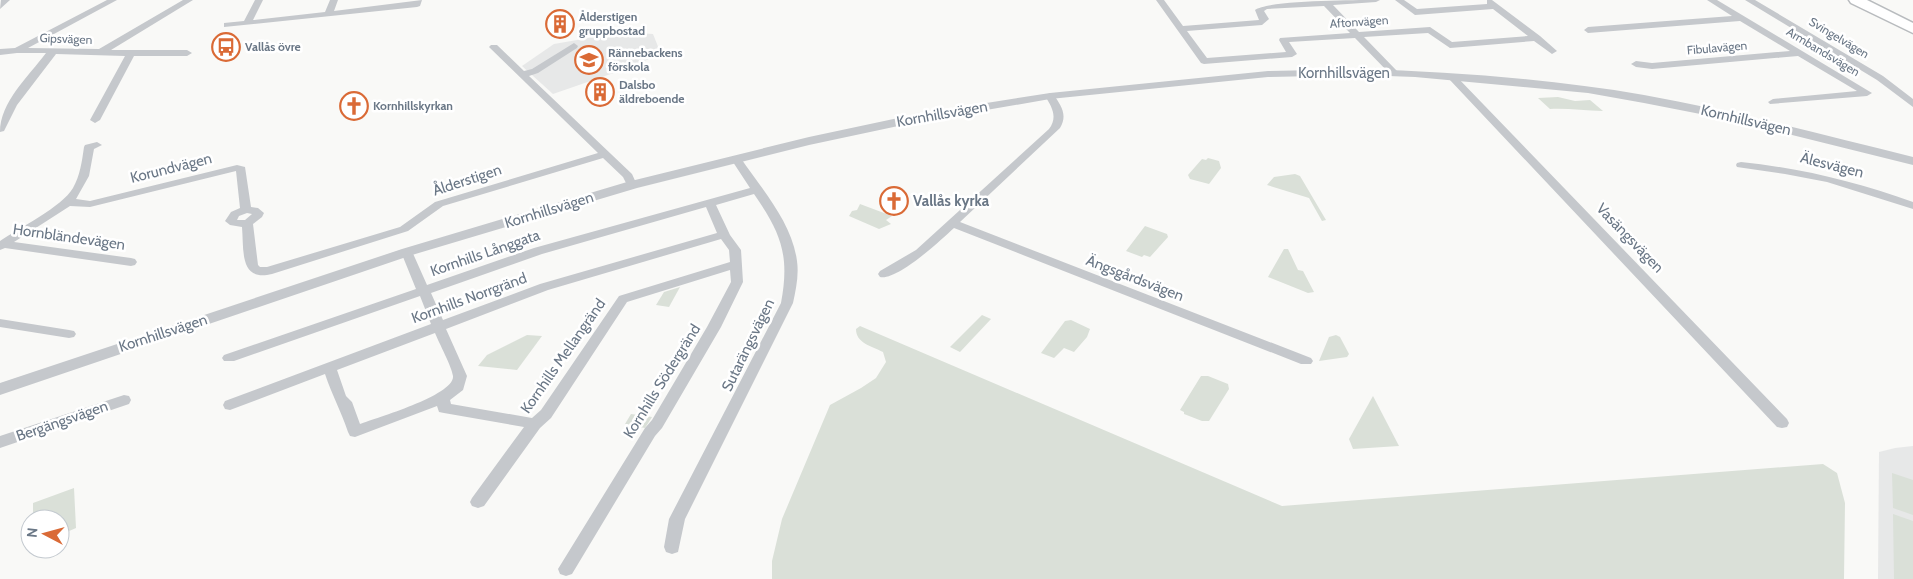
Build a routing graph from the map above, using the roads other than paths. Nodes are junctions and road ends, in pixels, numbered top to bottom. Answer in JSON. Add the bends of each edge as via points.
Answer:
{"nodes":[{"id":1,"x":6,"y":0,"type":"edge"},
{"id":2,"x":113,"y":0,"type":"edge"},
{"id":3,"x":189,"y":0,"type":"edge"},
{"id":4,"x":260,"y":0,"type":"edge"},
{"id":5,"x":334,"y":0,"type":"edge"},
{"id":6,"x":1160,"y":0,"type":"edge"},
{"id":7,"x":1376,"y":0,"type":"edge"},
{"id":8,"x":1400,"y":0,"type":"edge"},
{"id":9,"x":1488,"y":0,"type":"edge"},
{"id":10,"x":1711,"y":0,"type":"edge"},
{"id":11,"x":1749,"y":0,"type":"edge"},
{"id":12,"x":1856,"y":0,"type":"edge"},
{"id":13,"x":1865,"y":0,"type":"edge"},
{"id":14,"x":417,"y":2,"type":"edge"},
{"id":15,"x":1325,"y":2,"type":"edge"},
{"id":16,"x":0,"y":6,"type":"edge"},
{"id":17,"x":1496,"y":6,"type":"junction"},
{"id":18,"x":328,"y":14,"type":"junction"},
{"id":19,"x":1742,"y":18,"type":"junction"},
{"id":20,"x":247,"y":23,"type":"junction"},
{"id":21,"x":1913,"y":23,"type":"edge"},
{"id":22,"x":226,"y":25,"type":"dead end"},
{"id":23,"x":1181,"y":29,"type":"junction"},
{"id":24,"x":1913,"y":29,"type":"edge"},
{"id":25,"x":1588,"y":30,"type":"dead end"},
{"id":26,"x":1358,"y":35,"type":"junction"},
{"id":27,"x":1537,"y":38,"type":"junction"},
{"id":28,"x":574,"y":46,"type":"dead end"},
{"id":29,"x":494,"y":47,"type":"dead end"},
{"id":30,"x":17,"y":50,"type":"junction"},
{"id":31,"x":53,"y":51,"type":"junction"},
{"id":32,"x":1552,"y":51,"type":"dead end"},
{"id":33,"x":0,"y":52,"type":"edge"},
{"id":34,"x":99,"y":52,"type":"junction"},
{"id":35,"x":187,"y":52,"type":"dead end"},
{"id":36,"x":131,"y":53,"type":"junction"},
{"id":37,"x":1843,"y":55,"type":"junction"},
{"id":38,"x":1805,"y":56,"type":"junction"},
{"id":39,"x":1636,"y":64,"type":"dead end"},
{"id":40,"x":1394,"y":73,"type":"junction"},
{"id":41,"x":524,"y":74,"type":"junction"},
{"id":42,"x":1452,"y":78,"type":"junction"},
{"id":43,"x":1050,"y":96,"type":"junction"},
{"id":44,"x":1773,"y":102,"type":"dead end"},
{"id":45,"x":1913,"y":104,"type":"edge"},
{"id":46,"x":94,"y":120,"type":"dead end"},
{"id":47,"x":0,"y":129,"type":"edge"},
{"id":48,"x":97,"y":144,"type":"dead end"},
{"id":49,"x":606,"y":154,"type":"junction"},
{"id":50,"x":736,"y":158,"type":"junction"},
{"id":51,"x":1913,"y":160,"type":"edge"},
{"id":52,"x":1741,"y":165,"type":"dead end"},
{"id":53,"x":632,"y":186,"type":"junction"},
{"id":54,"x":755,"y":190,"type":"junction"},
{"id":55,"x":68,"y":202,"type":"junction"},
{"id":56,"x":709,"y":202,"type":"junction"},
{"id":57,"x":1913,"y":206,"type":"edge"},
{"id":58,"x":952,"y":224,"type":"junction"},
{"id":59,"x":724,"y":235,"type":"junction"},
{"id":60,"x":1,"y":245,"type":"edge"},
{"id":61,"x":407,"y":252,"type":"junction"},
{"id":62,"x":131,"y":262,"type":"dead end"},
{"id":63,"x":735,"y":264,"type":"junction"},
{"id":64,"x":257,"y":271,"type":"joint"},
{"id":65,"x":884,"y":274,"type":"dead end"},
{"id":66,"x":425,"y":290,"type":"junction"},
{"id":67,"x":0,"y":323,"type":"edge"},
{"id":68,"x":438,"y":326,"type":"junction"},
{"id":69,"x":68,"y":334,"type":"dead end"},
{"id":70,"x":229,"y":358,"type":"dead end"},
{"id":71,"x":1306,"y":361,"type":"dead end"},
{"id":72,"x":330,"y":368,"type":"junction"},
{"id":73,"x":0,"y":389,"type":"edge"},
{"id":74,"x":124,"y":400,"type":"dead end"},
{"id":75,"x":444,"y":403,"type":"junction"},
{"id":76,"x":230,"y":405,"type":"dead end"},
{"id":77,"x":1782,"y":423,"type":"dead end"},
{"id":78,"x":536,"y":424,"type":"junction"},
{"id":79,"x":0,"y":442,"type":"edge"},
{"id":80,"x":478,"y":502,"type":"dead end"},
{"id":81,"x":672,"y":546,"type":"dead end"},
{"id":82,"x":566,"y":569,"type":"dead end"}],
"edges":[{"from":1,"to":16,"type":"street"},
{"from":2,"to":30,"type":"street"},
{"from":3,"to":34,"type":"street"},
{"from":4,"to":20,"type":"street"},
{"from":5,"to":18,"type":"street"},
{"from":6,"to":23,"type":"street"},
{"from":7,"to":15,"type":"street"},
{"from":8,"to":17,"type":"street","via":[[1415,12]]},
{"from":9,"to":17,"type":"street"},
{"from":10,"to":19,"type":"street","name":"Armbandsvägen"},
{"from":11,"to":37,"type":"street","name":"Svingelvägen"},
{"from":12,"to":24,"type":"highway"},
{"from":13,"to":21,"type":"highway"},
{"from":14,"to":18,"type":"street"},
{"from":15,"to":23,"type":"street","via":[[1265,7],[1259,10],[1265,19],[1262,22]]},
{"from":15,"to":26,"type":"street"},
{"from":17,"to":27,"type":"street"},
{"from":18,"to":20,"type":"street"},
{"from":19,"to":25,"type":"street"},
{"from":19,"to":38,"type":"street","name":"Armbandsvägen"},
{"from":20,"to":22,"type":"street"},
{"from":23,"to":26,"type":"street","name":"Aftonvägen","via":[[1204,61],[1292,54],[1283,40]]},
{"from":26,"to":27,"type":"street","name":"Aftonvägen","via":[[1430,30],[1450,45]]},
{"from":26,"to":40,"type":"street"},
{"from":27,"to":32,"type":"street"},
{"from":28,"to":41,"type":"street"},
{"from":29,"to":41,"type":"street"},
{"from":30,"to":31,"type":"street","name":"Gipsvägen"},
{"from":30,"to":33,"type":"street","name":"Gipsvägen"},
{"from":31,"to":34,"type":"street","name":"Gipsvägen"},
{"from":31,"to":47,"type":"street","via":[[12,104]]},
{"from":34,"to":36,"type":"street","name":"Gipsvägen"},
{"from":35,"to":36,"type":"street","name":"Gipsvägen"},
{"from":36,"to":46,"type":"street"},
{"from":37,"to":38,"type":"street","name":"Fibulavägen"},
{"from":37,"to":45,"type":"street","name":"Svingelvägen"},
{"from":38,"to":39,"type":"street","name":"Fibulavägen","via":[[1652,66]]},
{"from":38,"to":44,"type":"street","name":"Armbandsvägen","via":[[1867,93]]},
{"from":40,"to":42,"type":"street","name":"Kornhillsvägen"},
{"from":40,"to":43,"type":"street","name":"Kornhillsvägen","via":[[1268,74]]},
{"from":41,"to":49,"type":"street"},
{"from":42,"to":51,"type":"street","name":"Kornhillsvägen","via":[[1588,90],[1644,99],[1731,116]]},
{"from":42,"to":77,"type":"street","name":"Vasängsvägen"},
{"from":43,"to":50,"type":"street","name":"Kornhillsvägen","via":[[917,118]]},
{"from":43,"to":58,"type":"street","via":[[1060,115],[1058,125]]},
{"from":48,"to":55,"type":"street","via":[[89,147],[85,178]]},
{"from":49,"to":53,"type":"street","via":[[628,176]]},
{"from":49,"to":64,"type":"street","name":"Ålderstigen","via":[[439,204],[404,229],[268,271]]},
{"from":50,"to":53,"type":"street","name":"Kornhillsvägen"},
{"from":50,"to":54,"type":"street","name":"Sutarängsvägen"},
{"from":52,"to":57,"type":"street","name":"Älesvägen","via":[[1794,171],[1851,184]]},
{"from":53,"to":61,"type":"street","name":"Kornhillsvägen"},
{"from":54,"to":56,"type":"street","name":"Kornhills Långgata"},
{"from":54,"to":81,"type":"street","name":"Sutarängsvägen","via":[[787,238],[792,283],[787,303],[677,519]]},
{"from":55,"to":60,"type":"street"},
{"from":55,"to":64,"type":"street","name":"Korundvägen","via":[[90,204],[241,168],[252,266]]},
{"from":56,"to":59,"type":"street","name":"Kornhills Södergränd"},
{"from":56,"to":66,"type":"street","name":"Kornhills Långgata","via":[[538,251]]},
{"from":58,"to":65,"type":"street","via":[[920,253]]},
{"from":58,"to":71,"type":"street","name":"Ängsgårdsvägen"},
{"from":59,"to":63,"type":"street","name":"Kornhills Södergränd","via":[[735,250]]},
{"from":59,"to":68,"type":"street","name":"Kornhills Norrgränd","via":[[544,287]]},
{"from":60,"to":62,"type":"street","name":"Hornbländevägen"},
{"from":61,"to":66,"type":"street"},
{"from":61,"to":73,"type":"street","name":"Kornhillsvägen"},
{"from":63,"to":78,"type":"street","name":"Kornhills Mellangränd","via":[[623,299]]},
{"from":63,"to":82,"type":"street","name":"Kornhills Södergränd","via":[[737,282],[714,327]]},
{"from":66,"to":68,"type":"street"},
{"from":66,"to":70,"type":"street","name":"Kornhills Långgata"},
{"from":67,"to":69,"type":"street"},
{"from":68,"to":72,"type":"street","name":"Kornhills Norrgränd"},
{"from":68,"to":75,"type":"street","via":[[460,380]]},
{"from":72,"to":75,"type":"street","via":[[355,432]]},
{"from":72,"to":76,"type":"street","name":"Kornhills Norrgränd"},
{"from":74,"to":79,"type":"street","name":"Bergängsvägen"},
{"from":75,"to":78,"type":"street"},
{"from":78,"to":80,"type":"street","name":"Kornhills Mellangränd"}]}
